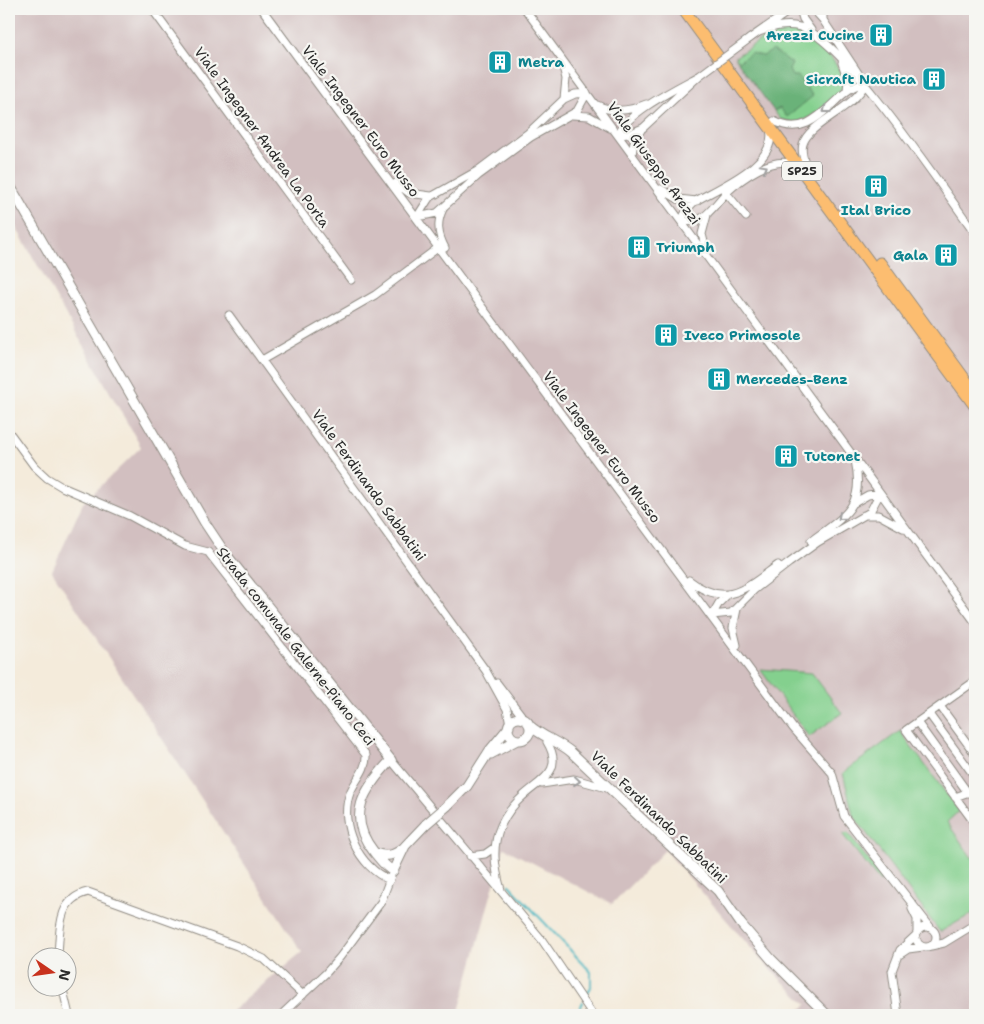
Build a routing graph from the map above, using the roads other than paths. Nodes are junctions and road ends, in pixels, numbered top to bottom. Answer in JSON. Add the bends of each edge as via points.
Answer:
{"nodes":[{"id":1,"x":152,"y":9,"type":"edge"},
{"id":2,"x":262,"y":9,"type":"edge"},
{"id":3,"x":525,"y":9,"type":"edge"},
{"id":4,"x":683,"y":9,"type":"edge"},
{"id":5,"x":692,"y":9,"type":"edge"},
{"id":6,"x":792,"y":9,"type":"edge"},
{"id":7,"x":800,"y":9,"type":"edge"},
{"id":8,"x":813,"y":9,"type":"edge"},
{"id":9,"x":823,"y":9,"type":"edge"},
{"id":10,"x":823,"y":20,"type":"junction"},
{"id":11,"x":759,"y":32,"type":"junction"},
{"id":12,"x":812,"y":32,"type":"junction"},
{"id":13,"x":833,"y":50,"type":"junction"},
{"id":14,"x":560,"y":56,"type":"junction"},
{"id":15,"x":699,"y":76,"type":"junction"},
{"id":16,"x":864,"y":84,"type":"junction"},
{"id":17,"x":674,"y":90,"type":"junction"},
{"id":18,"x":846,"y":91,"type":"junction"},
{"id":19,"x":587,"y":93,"type":"junction"},
{"id":20,"x":564,"y":99,"type":"junction"},
{"id":21,"x":854,"y":99,"type":"junction"},
{"id":22,"x":877,"y":100,"type":"junction"},
{"id":23,"x":595,"y":104,"type":"junction"},
{"id":24,"x":571,"y":115,"type":"junction"},
{"id":25,"x":772,"y":124,"type":"junction"},
{"id":26,"x":642,"y":128,"type":"junction"},
{"id":27,"x":616,"y":133,"type":"junction"},
{"id":28,"x":632,"y":155,"type":"junction"},
{"id":29,"x":802,"y":164,"type":"junction"},
{"id":30,"x":380,"y":168,"type":"junction"},
{"id":31,"x":651,"y":180,"type":"junction"},
{"id":32,"x":9,"y":184,"type":"edge"},
{"id":33,"x":724,"y":190,"type":"junction"},
{"id":34,"x":437,"y":194,"type":"junction"},
{"id":35,"x":700,"y":200,"type":"junction"},
{"id":36,"x":443,"y":209,"type":"junction"},
{"id":37,"x":708,"y":212,"type":"junction"},
{"id":38,"x":417,"y":217,"type":"junction"},
{"id":39,"x":746,"y":217,"type":"dead end"},
{"id":40,"x":682,"y":221,"type":"junction"},
{"id":41,"x":975,"y":233,"type":"edge"},
{"id":42,"x":439,"y":247,"type":"junction"},
{"id":43,"x":710,"y":260,"type":"junction"},
{"id":44,"x":456,"y":271,"type":"junction"},
{"id":45,"x":351,"y":280,"type":"dead end"},
{"id":46,"x":229,"y":315,"type":"dead end"},
{"id":47,"x":924,"y":330,"type":"junction"},
{"id":48,"x":262,"y":360,"type":"junction"},
{"id":49,"x":975,"y":393,"type":"edge"},
{"id":50,"x":975,"y":406,"type":"edge"},
{"id":51,"x":9,"y":432,"type":"edge"},
{"id":52,"x":854,"y":458,"type":"junction"},
{"id":53,"x":880,"y":493,"type":"junction"},
{"id":54,"x":854,"y":503,"type":"junction"},
{"id":55,"x":864,"y":515,"type":"junction"},
{"id":56,"x":909,"y":532,"type":"junction"},
{"id":57,"x":683,"y":576,"type":"junction"},
{"id":58,"x":728,"y":594,"type":"junction"},
{"id":59,"x":737,"y":609,"type":"junction"},
{"id":60,"x":712,"y":615,"type":"junction"},
{"id":61,"x":975,"y":622,"type":"edge"},
{"id":62,"x":742,"y":656,"type":"junction"},
{"id":63,"x":486,"y":671,"type":"junction"},
{"id":64,"x":975,"y":681,"type":"edge"},
{"id":65,"x":940,"y":706,"type":"junction"},
{"id":66,"x":929,"y":714,"type":"junction"},
{"id":67,"x":917,"y":722,"type":"junction"},
{"id":68,"x":527,"y":723,"type":"junction"},
{"id":69,"x":510,"y":725,"type":"junction"},
{"id":70,"x":519,"y":740,"type":"junction"},
{"id":71,"x":547,"y":742,"type":"junction"},
{"id":72,"x":571,"y":752,"type":"junction"},
{"id":73,"x":975,"y":754,"type":"edge"},
{"id":74,"x":485,"y":758,"type":"junction"},
{"id":75,"x":392,"y":760,"type":"junction"},
{"id":76,"x":975,"y":777,"type":"edge"},
{"id":77,"x":539,"y":785,"type":"junction"},
{"id":78,"x":613,"y":791,"type":"junction"},
{"id":79,"x":972,"y":791,"type":"edge"},
{"id":80,"x":955,"y":797,"type":"junction"},
{"id":81,"x":975,"y":820,"type":"edge"},
{"id":82,"x":405,"y":846,"type":"junction"},
{"id":83,"x":495,"y":846,"type":"junction"},
{"id":84,"x":376,"y":854,"type":"junction"},
{"id":85,"x":386,"y":856,"type":"junction"},
{"id":86,"x":470,"y":856,"type":"junction"},
{"id":87,"x":393,"y":872,"type":"junction"},
{"id":88,"x":502,"y":893,"type":"junction"},
{"id":89,"x":910,"y":904,"type":"junction"},
{"id":90,"x":975,"y":924,"type":"edge"},
{"id":91,"x":933,"y":931,"type":"junction"},
{"id":92,"x":916,"y":934,"type":"junction"},
{"id":93,"x":952,"y":938,"type":"junction"},
{"id":94,"x":59,"y":946,"type":"edge"},
{"id":95,"x":927,"y":947,"type":"junction"},
{"id":96,"x":898,"y":955,"type":"junction"},
{"id":97,"x":303,"y":995,"type":"junction"},
{"id":98,"x":64,"y":996,"type":"edge"},
{"id":99,"x":69,"y":1015,"type":"edge"},
{"id":100,"x":281,"y":1015,"type":"edge"},
{"id":101,"x":593,"y":1015,"type":"edge"},
{"id":102,"x":827,"y":1015,"type":"edge"},
{"id":103,"x":898,"y":1015,"type":"edge"}],
"edges":[{"from":1,"to":45,"type":"street","name":"Viale Ingegner Andrea La Porta"},
{"from":2,"to":30,"type":"street","name":"Viale Ingegner Euro Musso"},
{"from":3,"to":14,"type":"street","name":"Viale Giuseppe Arezzi"},
{"from":4,"to":25,"type":"main road","number":"SP25"},
{"from":5,"to":25,"type":"main road","number":"SP25"},
{"from":6,"to":11,"type":"street"},
{"from":7,"to":12,"type":"street"},
{"from":8,"to":10,"type":"street"},
{"from":9,"to":10,"type":"street"},
{"from":10,"to":16,"type":"street"},
{"from":11,"to":12,"type":"street","via":[[786,25]]},
{"from":11,"to":15,"type":"street","bridge":true},
{"from":12,"to":13,"type":"street"},
{"from":13,"to":16,"type":"street"},
{"from":13,"to":18,"type":"street","via":[[847,73]]},
{"from":14,"to":19,"type":"street","name":"Viale Giuseppe Arezzi"},
{"from":14,"to":20,"type":"street","via":[[566,79]]},
{"from":15,"to":17,"type":"street"},
{"from":15,"to":26,"type":"street"},
{"from":16,"to":18,"type":"street","via":[[855,84]]},
{"from":16,"to":21,"type":"street"},
{"from":16,"to":22,"type":"street"},
{"from":17,"to":23,"type":"street","via":[[641,106],[621,111]]},
{"from":17,"to":27,"type":"street","via":[[630,117]]},
{"from":18,"to":25,"type":"street","one_way":true,"via":[[809,122],[788,126]]},
{"from":19,"to":20,"type":"street"},
{"from":19,"to":23,"type":"street","name":"Viale Giuseppe Arezzi"},
{"from":19,"to":24,"type":"street","via":[[581,106]]},
{"from":20,"to":34,"type":"street","via":[[534,128],[492,160]]},
{"from":21,"to":22,"type":"street","via":[[865,96]]},
{"from":21,"to":29,"type":"street","via":[[804,140]]},
{"from":22,"to":41,"type":"street"},
{"from":23,"to":27,"type":"street","name":"Viale Giuseppe Arezzi"},
{"from":24,"to":27,"type":"street","via":[[588,116]]},
{"from":24,"to":36,"type":"street","via":[[531,137],[478,175]]},
{"from":25,"to":29,"type":"main road","number":"SP25"},
{"from":25,"to":33,"type":"street","via":[[771,141],[765,154]]},
{"from":26,"to":27,"type":"street","via":[[629,134]]},
{"from":26,"to":28,"type":"street","via":[[634,142]]},
{"from":27,"to":28,"type":"street","name":"Viale Giuseppe Arezzi"},
{"from":28,"to":31,"type":"street","name":"Viale Giuseppe Arezzi"},
{"from":33,"to":29,"type":"street","one_way":true,"via":[[774,162]]},
{"from":29,"to":47,"type":"main road","number":"SP25"},
{"from":30,"to":34,"type":"street","via":[[409,193]]},
{"from":30,"to":38,"type":"street","name":"Viale Ingegner Euro Musso"},
{"from":31,"to":35,"type":"street","via":[[671,197]]},
{"from":31,"to":40,"type":"street","name":"Viale Giuseppe Arezzi"},
{"from":32,"to":75,"type":"street","via":[[205,522],[231,560]]},
{"from":33,"to":35,"type":"street"},
{"from":33,"to":37,"type":"street"},
{"from":33,"to":39,"type":"street"},
{"from":34,"to":38,"type":"street","via":[[425,202]]},
{"from":35,"to":40,"type":"street","via":[[690,206]]},
{"from":36,"to":38,"type":"street"},
{"from":36,"to":44,"type":"street","via":[[438,222],[440,240]]},
{"from":37,"to":40,"type":"street","via":[[698,220]]},
{"from":37,"to":43,"type":"street","via":[[702,234]]},
{"from":38,"to":42,"type":"street","name":"Viale Ingegner Euro Musso"},
{"from":40,"to":43,"type":"street","name":"Viale Giuseppe Arezzi"},
{"from":42,"to":44,"type":"street","name":"Viale Ingegner Euro Musso"},
{"from":42,"to":48,"type":"street","via":[[375,296]]},
{"from":43,"to":52,"type":"street","name":"Viale Giuseppe Arezzi"},
{"from":44,"to":57,"type":"street","name":"Viale Ingegner Euro Musso"},
{"from":46,"to":48,"type":"street","name":"Viale Ferdinando Sabbatini"},
{"from":47,"to":49,"type":"main road"},
{"from":47,"to":50,"type":"main road"},
{"from":48,"to":63,"type":"street","name":"Viale Ferdinando Sabbatini"},
{"from":51,"to":87,"type":"street","name":"Strada comunale Galerne-Piano Ceci","via":[[47,478],[130,516],[185,546],[208,552],[366,755],[365,767],[349,795],[347,825],[361,855],[379,876]]},
{"from":52,"to":53,"type":"street","name":"Viale Giuseppe Arezzi"},
{"from":52,"to":54,"type":"street","via":[[860,483]]},
{"from":53,"to":54,"type":"street"},
{"from":53,"to":55,"type":"street","via":[[874,507]]},
{"from":53,"to":56,"type":"street","name":"Viale Giuseppe Arezzi"},
{"from":54,"to":58,"type":"street","one_way":true,"via":[[825,531],[787,559],[747,586]]},
{"from":55,"to":56,"type":"street","via":[[887,518]]},
{"from":55,"to":59,"type":"street","via":[[789,563],[754,590]]},
{"from":56,"to":61,"type":"street","name":"Viale Giuseppe Arezzi"},
{"from":57,"to":58,"type":"street","via":[[703,591],[719,596]]},
{"from":57,"to":60,"type":"street","name":"Viale Ingegner Euro Musso"},
{"from":58,"to":60,"type":"street"},
{"from":59,"to":60,"type":"street","via":[[726,615]]},
{"from":59,"to":62,"type":"street","via":[[733,628]]},
{"from":60,"to":62,"type":"street","name":"Viale Ingegner Euro Musso"},
{"from":62,"to":89,"type":"street","name":"Viale Ingegner Euro Musso","via":[[793,728],[832,773],[844,816]]},
{"from":63,"to":68,"type":"street"},
{"from":63,"to":69,"type":"street","via":[[507,709]]},
{"from":64,"to":65,"type":"street"},
{"from":65,"to":66,"type":"street"},
{"from":65,"to":73,"type":"street"},
{"from":66,"to":67,"type":"street"},
{"from":66,"to":76,"type":"street"},
{"from":67,"to":79,"type":"street"},
{"from":67,"to":80,"type":"street","via":[[906,730]]},
{"from":68,"to":69,"type":"street","via":[[517,719]]},
{"from":68,"to":70,"type":"street","via":[[528,734]]},
{"from":68,"to":72,"type":"street"},
{"from":69,"to":70,"type":"street","via":[[510,735]]},
{"from":69,"to":74,"type":"street"},
{"from":70,"to":71,"type":"street"},
{"from":70,"to":74,"type":"street","via":[[507,743]]},
{"from":71,"to":72,"type":"street"},
{"from":71,"to":77,"type":"street","via":[[554,760],[551,770]]},
{"from":72,"to":78,"type":"street","name":"Viale Ferdinando Sabbatini"},
{"from":74,"to":82,"type":"street","bridge":true,"via":[[467,786]]},
{"from":75,"to":84,"type":"street","via":[[368,788],[360,808],[364,835]]},
{"from":75,"to":86,"type":"street"},
{"from":77,"to":78,"type":"street","one_way":true,"via":[[574,779]]},
{"from":77,"to":83,"type":"street","via":[[513,806],[501,825]]},
{"from":78,"to":102,"type":"street","name":"Viale Ferdinando Sabbatini","via":[[718,891],[771,959]]},
{"from":79,"to":80,"type":"street"},
{"from":80,"to":81,"type":"street"},
{"from":82,"to":85,"type":"street"},
{"from":82,"to":87,"type":"street"},
{"from":83,"to":86,"type":"street","via":[[485,854]]},
{"from":83,"to":88,"type":"street","via":[[496,872]]},
{"from":84,"to":85,"type":"street"},
{"from":84,"to":87,"type":"street"},
{"from":85,"to":87,"type":"street","via":[[394,861]]},
{"from":86,"to":88,"type":"street"},
{"from":87,"to":97,"type":"street","via":[[381,902],[335,962]]},
{"from":88,"to":101,"type":"street","via":[[542,940]]},
{"from":89,"to":91,"type":"street","name":"Viale Ingegner Euro Musso"},
{"from":89,"to":92,"type":"street","via":[[917,919]]},
{"from":90,"to":93,"type":"street"},
{"from":91,"to":92,"type":"street","via":[[921,928]]},
{"from":91,"to":93,"type":"street","via":[[940,937]]},
{"from":91,"to":95,"type":"street","via":[[935,940]]},
{"from":92,"to":95,"type":"street","via":[[917,942]]},
{"from":92,"to":96,"type":"street"},
{"from":93,"to":95,"type":"street"},
{"from":94,"to":97,"type":"street","via":[[66,904],[78,894],[88,892],[237,946],[264,959]]},
{"from":95,"to":96,"type":"street","via":[[908,949]]},
{"from":96,"to":103,"type":"street","via":[[892,979]]},
{"from":97,"to":100,"type":"street"},
{"from":98,"to":99,"type":"street"}]}
